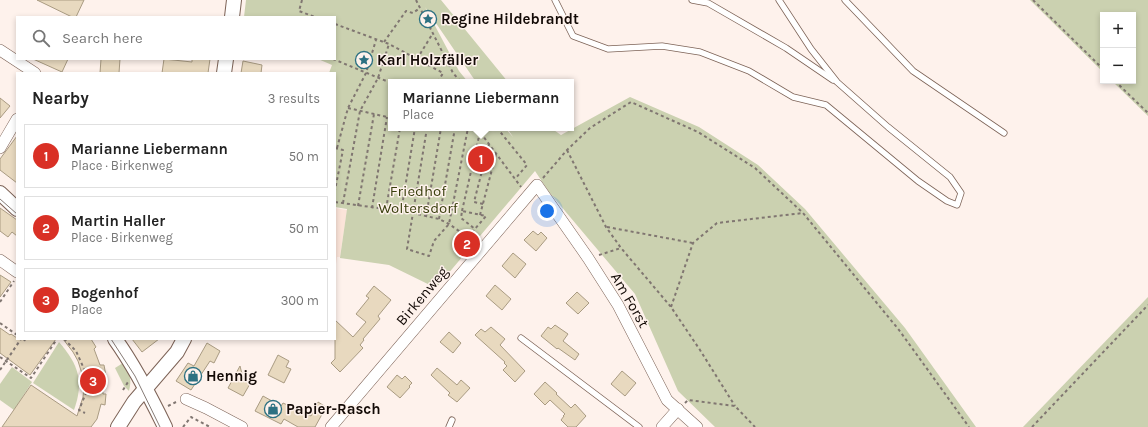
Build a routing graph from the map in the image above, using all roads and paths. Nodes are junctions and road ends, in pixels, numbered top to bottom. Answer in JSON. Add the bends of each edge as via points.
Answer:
{"nodes":[{"id":1,"x":234,"y":0,"type":"edge"},
{"id":2,"x":302,"y":0,"type":"edge"},
{"id":3,"x":416,"y":0,"type":"edge"},
{"id":4,"x":555,"y":0,"type":"edge"},
{"id":5,"x":692,"y":0,"type":"edge"},
{"id":6,"x":779,"y":0,"type":"edge"},
{"id":7,"x":845,"y":0,"type":"edge"},
{"id":8,"x":1033,"y":0,"type":"edge"},
{"id":9,"x":706,"y":2,"type":"edge"},
{"id":10,"x":420,"y":8,"type":"junction"},
{"id":11,"x":232,"y":16,"type":"edge"},
{"id":12,"x":312,"y":16,"type":"edge"},
{"id":13,"x":336,"y":24,"type":"edge"},
{"id":14,"x":433,"y":33,"type":"junction"},
{"id":15,"x":376,"y":40,"type":"junction"},
{"id":16,"x":384,"y":42,"type":"junction"},
{"id":17,"x":389,"y":44,"type":"junction"},
{"id":18,"x":0,"y":50,"type":"edge"},
{"id":19,"x":417,"y":59,"type":"junction"},
{"id":20,"x":226,"y":60,"type":"edge"},
{"id":21,"x":335,"y":60,"type":"edge"},
{"id":22,"x":1100,"y":66,"type":"edge"},
{"id":23,"x":33,"y":72,"type":"edge"},
{"id":24,"x":224,"y":72,"type":"edge"},
{"id":25,"x":366,"y":73,"type":"junction"},
{"id":26,"x":378,"y":78,"type":"junction"},
{"id":27,"x":440,"y":79,"type":"edge"},
{"id":28,"x":459,"y":79,"type":"edge"},
{"id":29,"x":388,"y":82,"type":"edge"},
{"id":30,"x":837,"y":82,"type":"junction"},
{"id":31,"x":1118,"y":84,"type":"edge"},
{"id":32,"x":348,"y":108,"type":"junction"},
{"id":33,"x":360,"y":111,"type":"junction"},
{"id":34,"x":1148,"y":113,"type":"edge"},
{"id":35,"x":374,"y":114,"type":"junction"},
{"id":36,"x":387,"y":117,"type":"joint"},
{"id":37,"x":16,"y":121,"type":"edge"},
{"id":38,"x":399,"y":131,"type":"edge"},
{"id":39,"x":414,"y":131,"type":"edge"},
{"id":40,"x":427,"y":131,"type":"edge"},
{"id":41,"x":440,"y":131,"type":"edge"},
{"id":42,"x":454,"y":131,"type":"edge"},
{"id":43,"x":467,"y":131,"type":"edge"},
{"id":44,"x":499,"y":131,"type":"edge"},
{"id":45,"x":480,"y":132,"type":"joint"},
{"id":46,"x":1004,"y":132,"type":"dead end"},
{"id":47,"x":489,"y":144,"type":"junction"},
{"id":48,"x":0,"y":148,"type":"edge"},
{"id":49,"x":336,"y":148,"type":"edge"},
{"id":50,"x":567,"y":150,"type":"junction"},
{"id":51,"x":496,"y":154,"type":"junction"},
{"id":52,"x":515,"y":179,"type":"junction"},
{"id":53,"x":336,"y":185,"type":"edge"},
{"id":54,"x":537,"y":185,"type":"junction"},
{"id":55,"x":0,"y":193,"type":"edge"},
{"id":56,"x":528,"y":196,"type":"junction"},
{"id":57,"x":336,"y":202,"type":"edge"},
{"id":58,"x":343,"y":203,"type":"junction"},
{"id":59,"x":483,"y":204,"type":"junction"},
{"id":60,"x":358,"y":206,"type":"junction"},
{"id":61,"x":16,"y":208,"type":"edge"},
{"id":62,"x":372,"y":208,"type":"junction"},
{"id":63,"x":386,"y":210,"type":"junction"},
{"id":64,"x":462,"y":211,"type":"junction"},
{"id":65,"x":401,"y":212,"type":"junction"},
{"id":66,"x":413,"y":213,"type":"junction"},
{"id":67,"x":803,"y":213,"type":"junction"},
{"id":68,"x":480,"y":215,"type":"junction"},
{"id":69,"x":426,"y":217,"type":"junction"},
{"id":70,"x":439,"y":219,"type":"junction"},
{"id":71,"x":449,"y":224,"type":"junction"},
{"id":72,"x":606,"y":227,"type":"junction"},
{"id":73,"x":475,"y":229,"type":"junction"},
{"id":74,"x":468,"y":237,"type":"junction"},
{"id":75,"x":693,"y":243,"type":"junction"},
{"id":76,"x":621,"y":248,"type":"junction"},
{"id":77,"x":483,"y":249,"type":"junction"},
{"id":78,"x":588,"y":258,"type":"junction"},
{"id":79,"x":0,"y":260,"type":"edge"},
{"id":80,"x":16,"y":276,"type":"edge"},
{"id":81,"x":0,"y":302,"type":"edge"},
{"id":82,"x":1148,"y":305,"type":"edge"},
{"id":83,"x":671,"y":307,"type":"junction"},
{"id":84,"x":0,"y":323,"type":"edge"},
{"id":85,"x":16,"y":334,"type":"edge"},
{"id":86,"x":521,"y":338,"type":"dead end"},
{"id":87,"x":24,"y":340,"type":"edge"},
{"id":88,"x":56,"y":340,"type":"edge"},
{"id":89,"x":65,"y":340,"type":"edge"},
{"id":90,"x":115,"y":340,"type":"edge"},
{"id":91,"x":184,"y":340,"type":"edge"},
{"id":92,"x":0,"y":356,"type":"edge"},
{"id":93,"x":6,"y":361,"type":"junction"},
{"id":94,"x":0,"y":370,"type":"edge"},
{"id":95,"x":146,"y":388,"type":"junction"},
{"id":96,"x":186,"y":399,"type":"dead end"},
{"id":97,"x":735,"y":406,"type":"junction"},
{"id":98,"x":678,"y":409,"type":"junction"},
{"id":99,"x":85,"y":413,"type":"dead end"},
{"id":100,"x":452,"y":420,"type":"dead end"},
{"id":101,"x":118,"y":427,"type":"edge"},
{"id":102,"x":164,"y":427,"type":"edge"},
{"id":103,"x":183,"y":427,"type":"edge"},
{"id":104,"x":210,"y":427,"type":"edge"},
{"id":105,"x":242,"y":427,"type":"edge"},
{"id":106,"x":330,"y":427,"type":"edge"},
{"id":107,"x":449,"y":427,"type":"edge"},
{"id":108,"x":639,"y":427,"type":"edge"},
{"id":109,"x":662,"y":427,"type":"edge"},
{"id":110,"x":697,"y":427,"type":"edge"},
{"id":111,"x":756,"y":427,"type":"edge"},
{"id":112,"x":969,"y":427,"type":"edge"},
{"id":113,"x":1032,"y":427,"type":"edge"}],
"edges":[{"from":1,"to":11,"type":"street"},
{"from":2,"to":12,"type":"path","via":[[299,11]]},
{"from":3,"to":10,"type":"path"},
{"from":4,"to":30,"type":"lane","via":[[573,36],[608,49],[662,46],[700,52],[748,71],[793,97],[826,105],[918,181],[957,205],[961,193],[950,177]]},
{"from":5,"to":9,"type":"lane"},
{"from":6,"to":30,"type":"lane","via":[[811,49]]},
{"from":7,"to":46,"type":"lane","via":[[912,71]]},
{"from":8,"to":22,"type":"path"},
{"from":9,"to":30,"type":"lane","via":[[786,48]]},
{"from":10,"to":14,"type":"path"},
{"from":10,"to":16,"type":"path","via":[[413,13],[406,11]]},
{"from":13,"to":15,"type":"path"},
{"from":14,"to":19,"type":"path"},
{"from":14,"to":28,"type":"path"},
{"from":15,"to":16,"type":"path"},
{"from":15,"to":25,"type":"path"},
{"from":16,"to":17,"type":"path"},
{"from":17,"to":19,"type":"path"},
{"from":17,"to":26,"type":"path"},
{"from":18,"to":23,"type":"street"},
{"from":19,"to":27,"type":"path","via":[[443,73]]},
{"from":20,"to":24,"type":"street"},
{"from":21,"to":25,"type":"path"},
{"from":25,"to":26,"type":"path"},
{"from":25,"to":32,"type":"path"},
{"from":26,"to":29,"type":"path"},
{"from":26,"to":33,"type":"path"},
{"from":31,"to":34,"type":"path"},
{"from":32,"to":33,"type":"path"},
{"from":32,"to":49,"type":"path"},
{"from":33,"to":35,"type":"path"},
{"from":33,"to":58,"type":"path"},
{"from":35,"to":36,"type":"path"},
{"from":35,"to":60,"type":"path"},
{"from":36,"to":62,"type":"path"},
{"from":37,"to":48,"type":"street"},
{"from":38,"to":63,"type":"path"},
{"from":39,"to":65,"type":"path"},
{"from":40,"to":66,"type":"path"},
{"from":41,"to":69,"type":"path"},
{"from":42,"to":70,"type":"path"},
{"from":43,"to":71,"type":"path"},
{"from":44,"to":52,"type":"path","via":[[527,165]]},
{"from":45,"to":47,"type":"path"},
{"from":45,"to":64,"type":"path"},
{"from":47,"to":51,"type":"path"},
{"from":47,"to":59,"type":"path","via":[[474,202]]},
{"from":49,"to":53,"type":"path","via":[[343,150]]},
{"from":50,"to":54,"type":"path"},
{"from":50,"to":67,"type":"path","via":[[590,128],[631,102],[698,132],[755,168]]},
{"from":50,"to":72,"type":"path"},
{"from":51,"to":52,"type":"path"},
{"from":51,"to":59,"type":"path"},
{"from":52,"to":56,"type":"path"},
{"from":54,"to":56,"type":"street","name":"Birkenweg"},
{"from":54,"to":78,"type":"street","name":"Am Forst"},
{"from":55,"to":61,"type":"street"},
{"from":56,"to":77,"type":"street","name":"Birkenweg"},
{"from":57,"to":58,"type":"path"},
{"from":58,"to":60,"type":"path"},
{"from":59,"to":68,"type":"path"},
{"from":60,"to":62,"type":"path"},
{"from":62,"to":63,"type":"path"},
{"from":63,"to":65,"type":"path"},
{"from":64,"to":68,"type":"path"},
{"from":64,"to":73,"type":"path","via":[[461,218]]},
{"from":65,"to":66,"type":"path"},
{"from":66,"to":69,"type":"path"},
{"from":66,"to":71,"type":"path","via":[[407,249],[429,256],[434,241]]},
{"from":67,"to":75,"type":"path","via":[[717,223]]},
{"from":67,"to":112,"type":"path","via":[[900,330]]},
{"from":68,"to":73,"type":"path","via":[[486,216]]},
{"from":69,"to":70,"type":"path"},
{"from":70,"to":71,"type":"path"},
{"from":71,"to":74,"type":"path"},
{"from":72,"to":75,"type":"path"},
{"from":72,"to":76,"type":"path"},
{"from":73,"to":74,"type":"path"},
{"from":74,"to":77,"type":"path"},
{"from":75,"to":83,"type":"path"},
{"from":76,"to":78,"type":"path"},
{"from":76,"to":83,"type":"path"},
{"from":77,"to":106,"type":"street","name":"Birkenweg"},
{"from":78,"to":98,"type":"street","name":"Am Forst","via":[[618,305],[667,400]]},
{"from":79,"to":80,"type":"street"},
{"from":80,"to":81,"type":"path"},
{"from":82,"to":113,"type":"path"},
{"from":83,"to":97,"type":"path"},
{"from":84,"to":85,"type":"path"},
{"from":86,"to":108,"type":"lane"},
{"from":87,"to":93,"type":"path"},
{"from":88,"to":93,"type":"path","via":[[31,378]]},
{"from":89,"to":99,"type":"path","via":[[76,351],[85,371],[86,392],[79,410]]},
{"from":90,"to":95,"type":"street"},
{"from":91,"to":95,"type":"street","via":[[173,357]]},
{"from":92,"to":93,"type":"path"},
{"from":93,"to":94,"type":"path"},
{"from":95,"to":101,"type":"street"},
{"from":95,"to":102,"type":"street"},
{"from":96,"to":105,"type":"street"},
{"from":97,"to":98,"type":"path","via":[[688,400]]},
{"from":97,"to":111,"type":"path"},
{"from":98,"to":109,"type":"street"},
{"from":98,"to":110,"type":"street","name":"Am Forst"},
{"from":100,"to":107,"type":"lane"},
{"from":103,"to":104,"type":"path","via":[[191,417]]}]}
